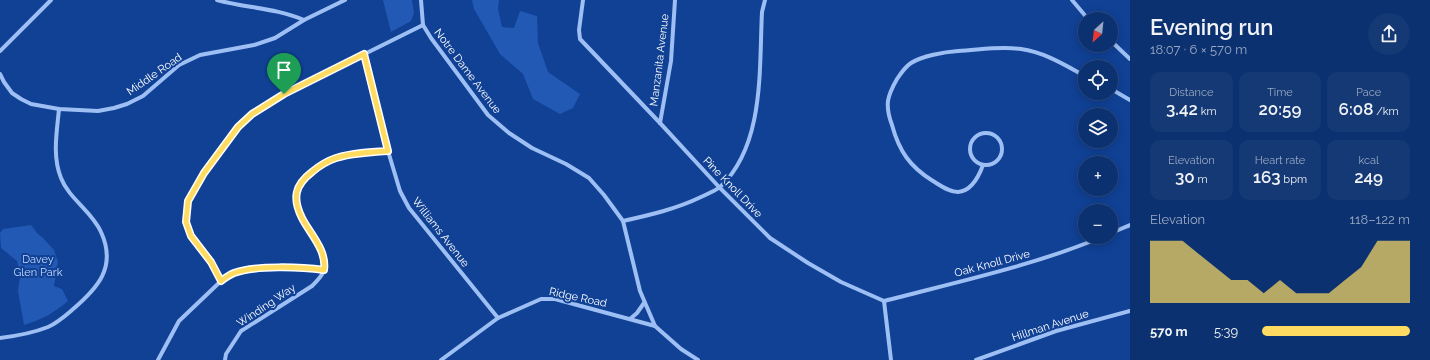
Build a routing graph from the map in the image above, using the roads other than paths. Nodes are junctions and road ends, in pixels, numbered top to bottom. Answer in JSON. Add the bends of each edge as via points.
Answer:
{"nodes":[{"id":1,"x":51,"y":0,"type":"edge"},
{"id":2,"x":217,"y":0,"type":"edge"},
{"id":3,"x":345,"y":0,"type":"edge"},
{"id":4,"x":421,"y":0,"type":"edge"},
{"id":5,"x":583,"y":0,"type":"edge"},
{"id":6,"x":675,"y":0,"type":"edge"},
{"id":7,"x":765,"y":0,"type":"edge"},
{"id":8,"x":1072,"y":0,"type":"edge"},
{"id":9,"x":1082,"y":12,"type":"edge"},
{"id":10,"x":304,"y":20,"type":"junction"},
{"id":11,"x":423,"y":25,"type":"junction"},
{"id":12,"x":1118,"y":47,"type":"edge"},
{"id":13,"x":0,"y":51,"type":"edge"},
{"id":14,"x":364,"y":54,"type":"junction"},
{"id":15,"x":1130,"y":58,"type":"edge"},
{"id":16,"x":1078,"y":72,"type":"edge"},
{"id":17,"x":0,"y":74,"type":"edge"},
{"id":18,"x":2,"y":83,"type":"edge"},
{"id":19,"x":1118,"y":93,"type":"edge"},
{"id":20,"x":1130,"y":100,"type":"edge"},
{"id":21,"x":59,"y":109,"type":"junction"},
{"id":22,"x":660,"y":123,"type":"junction"},
{"id":23,"x":388,"y":151,"type":"junction"},
{"id":24,"x":983,"y":165,"type":"junction"},
{"id":25,"x":719,"y":187,"type":"junction"},
{"id":26,"x":623,"y":221,"type":"junction"},
{"id":27,"x":1130,"y":226,"type":"edge"},
{"id":28,"x":1118,"y":230,"type":"edge"},
{"id":29,"x":1084,"y":244,"type":"edge"},
{"id":30,"x":324,"y":270,"type":"junction"},
{"id":31,"x":221,"y":281,"type":"junction"},
{"id":32,"x":884,"y":301,"type":"junction"},
{"id":33,"x":644,"y":303,"type":"junction"},
{"id":34,"x":1130,"y":311,"type":"edge"},
{"id":35,"x":498,"y":318,"type":"junction"},
{"id":36,"x":630,"y":318,"type":"junction"},
{"id":37,"x":655,"y":326,"type":"junction"},
{"id":38,"x":0,"y":338,"type":"edge"},
{"id":39,"x":158,"y":360,"type":"edge"},
{"id":40,"x":225,"y":360,"type":"edge"},
{"id":41,"x":441,"y":360,"type":"edge"},
{"id":42,"x":698,"y":360,"type":"edge"},
{"id":43,"x":891,"y":360,"type":"edge"},
{"id":44,"x":976,"y":360,"type":"edge"}],
"edges":[{"from":1,"to":13,"type":"street"},
{"from":2,"to":10,"type":"street","via":[[288,14]]},
{"from":3,"to":10,"type":"street","name":"Middle Road"},
{"from":4,"to":11,"type":"street","name":"Notre Dame Avenue"},
{"from":5,"to":22,"type":"street","name":"Pine Knoll Drive","via":[[580,39]]},
{"from":6,"to":22,"type":"street","name":"Manzanita Avenue","via":[[670,61]]},
{"from":7,"to":25,"type":"street","via":[[762,12],[759,92],[750,139],[737,167]]},
{"from":8,"to":9,"type":"street"},
{"from":10,"to":21,"type":"street","name":"Middle Road","via":[[275,38],[254,45],[200,55],[179,65],[142,96],[127,104],[98,111]]},
{"from":11,"to":14,"type":"street"},
{"from":11,"to":26,"type":"street","name":"Notre Dame Avenue","via":[[488,115],[532,148],[589,178]]},
{"from":12,"to":15,"type":"street"},
{"from":14,"to":23,"type":"street","name":"Williams Avenue"},
{"from":14,"to":31,"type":"street","via":[[284,94],[252,114],[238,127],[204,173],[188,201],[186,222],[191,236],[211,262]]},
{"from":16,"to":24,"type":"street","via":[[1049,57],[1022,49],[950,52],[921,58],[911,63],[894,84],[888,101],[894,136],[903,154],[912,166],[925,176],[947,190],[958,192],[973,185]]},
{"from":17,"to":18,"type":"street","name":"Middle Road"},
{"from":18,"to":21,"type":"street","name":"Middle Road","via":[[21,99],[32,104]]},
{"from":19,"to":20,"type":"street"},
{"from":21,"to":38,"type":"street","via":[[55,146],[58,170],[61,180],[100,230],[107,248],[103,275],[87,298],[54,324],[20,335]]},
{"from":22,"to":25,"type":"street","name":"Pine Knoll Drive"},
{"from":23,"to":30,"type":"street","via":[[360,153],[325,163],[304,178],[296,191],[296,205],[322,252]]},
{"from":23,"to":35,"type":"street","name":"Williams Avenue","via":[[400,191],[409,208]]},
{"from":24,"to":24,"type":"street","via":[[997,161],[1003,148],[1001,141],[990,132],[976,136],[971,142],[971,156]]},
{"from":25,"to":26,"type":"street","via":[[666,211]]},
{"from":25,"to":32,"type":"street","name":"Pine Knoll Drive","via":[[770,238],[841,282]]},
{"from":26,"to":33,"type":"street","name":"Notre Dame Avenue"},
{"from":27,"to":28,"type":"street"},
{"from":29,"to":32,"type":"street","name":"Oak Knoll Drive","via":[[1036,261]]},
{"from":30,"to":31,"type":"street","via":[[298,267],[256,269],[234,273]]},
{"from":30,"to":40,"type":"street","name":"Winding Way","via":[[312,286],[241,331],[226,354]]},
{"from":31,"to":39,"type":"street","via":[[179,320]]},
{"from":32,"to":43,"type":"street"},
{"from":33,"to":36,"type":"street"},
{"from":33,"to":37,"type":"street","name":"Notre Dame Avenue"},
{"from":34,"to":44,"type":"street","name":"Hillman Avenue","via":[[1056,331]]},
{"from":35,"to":36,"type":"street","name":"Ridge Road","via":[[541,299],[555,299]]},
{"from":35,"to":41,"type":"street","name":"Ridge Road"},
{"from":36,"to":37,"type":"street","name":"Ridge Road"},
{"from":37,"to":42,"type":"street","name":"Notre Dame Avenue"}]}
